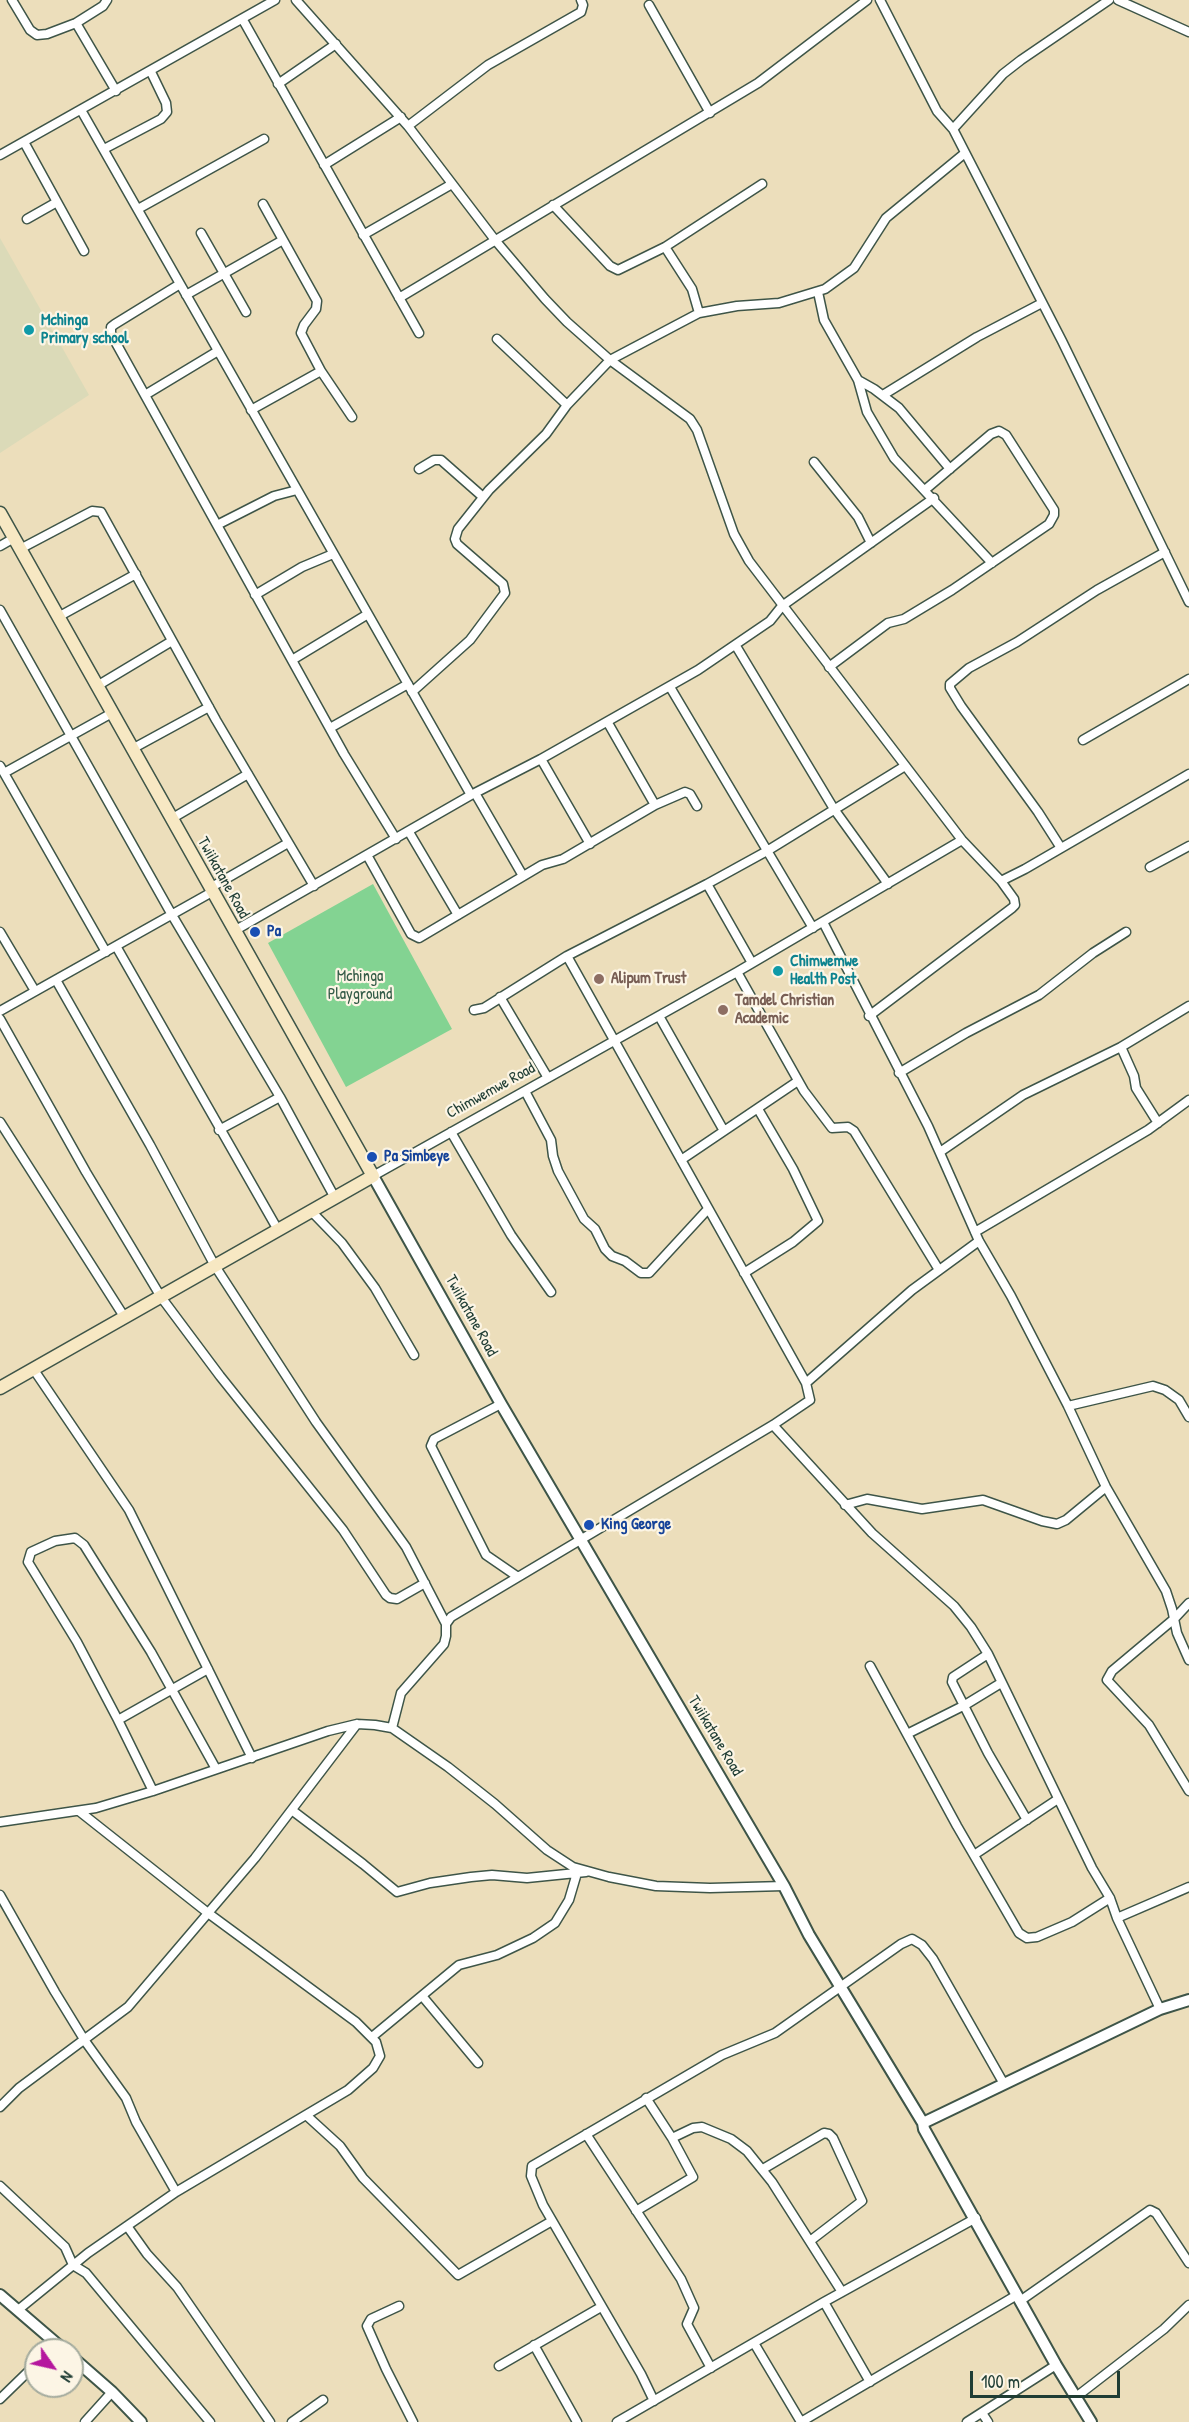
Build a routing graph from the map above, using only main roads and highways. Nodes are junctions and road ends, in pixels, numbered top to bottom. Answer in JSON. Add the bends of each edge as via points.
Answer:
{"nodes":[{"id":1,"x":0,"y":513,"type":"edge"},
{"id":2,"x":373,"y":1176,"type":"joint"},
{"id":3,"x":2,"y":1384,"type":"edge"}],
"edges":[{"from":1,"to":2,"type":"main road","name":"Twiikatane Road"},
{"from":2,"to":3,"type":"main road","name":"Chimwemwe Road","via":[[34,1370]]}]}
